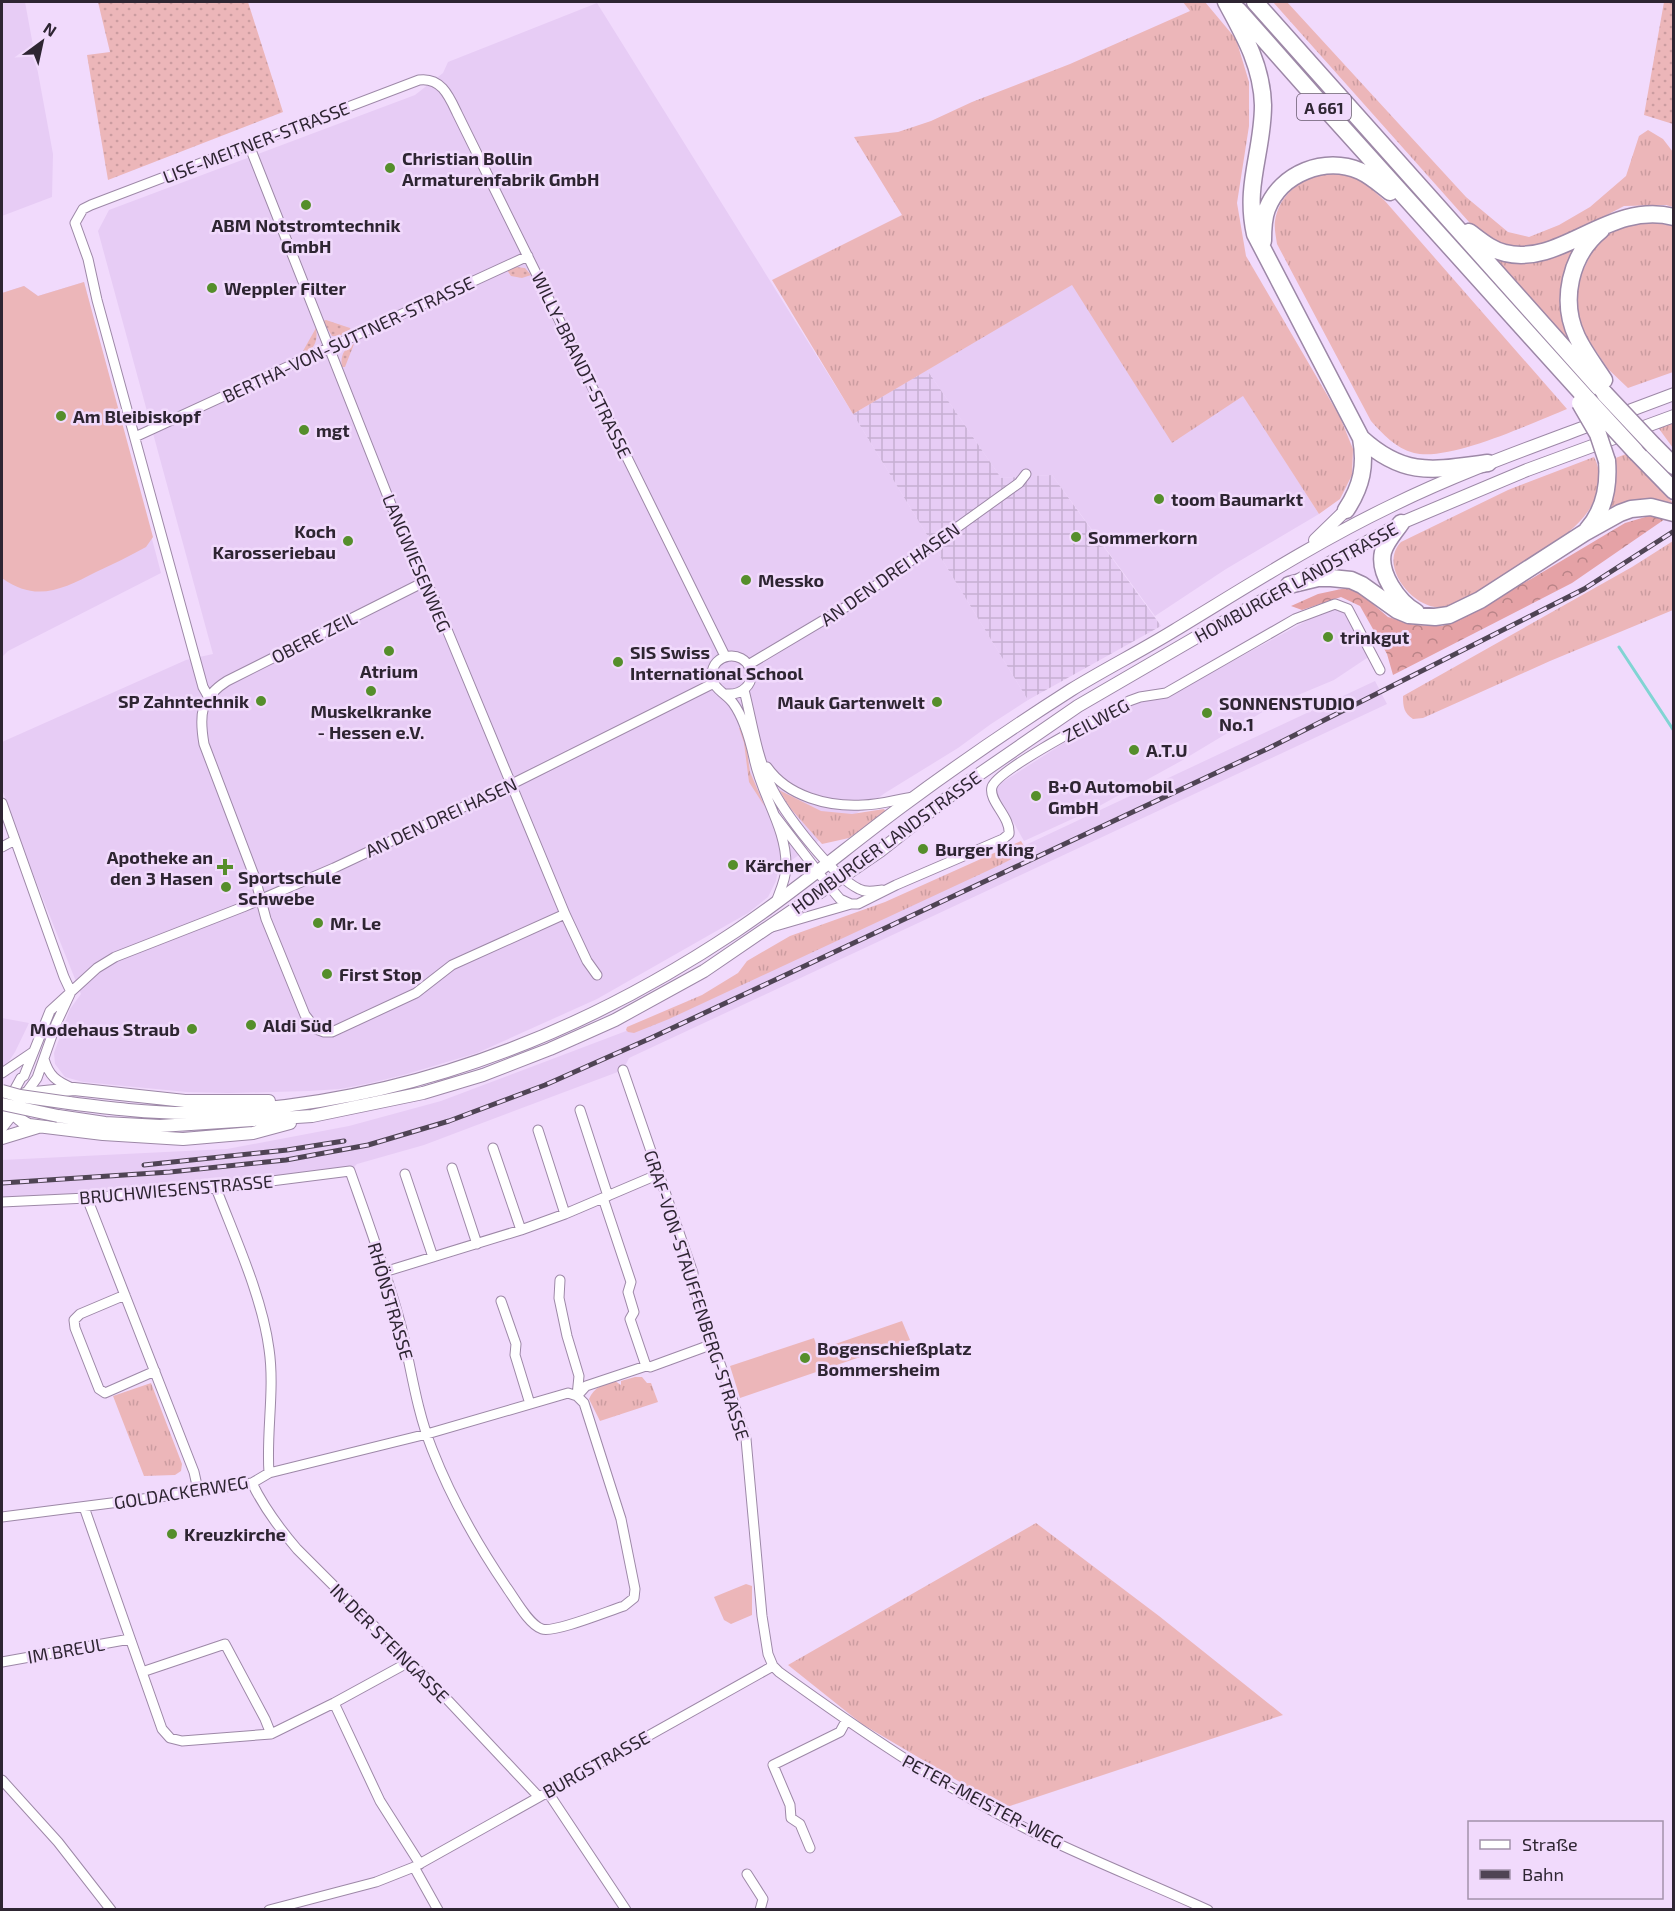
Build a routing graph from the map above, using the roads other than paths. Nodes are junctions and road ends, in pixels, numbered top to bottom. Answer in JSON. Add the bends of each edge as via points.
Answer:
{"nodes":[{"id":1,"x":1226,"y":2,"type":"edge"},
{"id":2,"x":1231,"y":2,"type":"edge"},
{"id":3,"x":1255,"y":2,"type":"edge"},
{"id":4,"x":431,"y":80,"type":"joint"},
{"id":5,"x":249,"y":145,"type":"junction"},
{"id":6,"x":1440,"y":210,"type":"junction"},
{"id":7,"x":1418,"y":212,"type":"junction"},
{"id":8,"x":1674,"y":217,"type":"edge"},
{"id":9,"x":1608,"y":224,"type":"junction"},
{"id":10,"x":528,"y":256,"type":"junction"},
{"id":11,"x":1266,"y":256,"type":"junction"},
{"id":12,"x":329,"y":348,"type":"junction"},
{"id":13,"x":1608,"y":392,"type":"junction"},
{"id":14,"x":1674,"y":394,"type":"edge"},
{"id":15,"x":1584,"y":402,"type":"junction"},
{"id":16,"x":1674,"y":416,"type":"edge"},
{"id":17,"x":135,"y":437,"type":"junction"},
{"id":18,"x":1361,"y":438,"type":"junction"},
{"id":19,"x":1488,"y":463,"type":"junction"},
{"id":20,"x":1674,"y":466,"type":"edge"},
{"id":21,"x":1026,"y":474,"type":"dead end"},
{"id":22,"x":1674,"y":491,"type":"edge"},
{"id":23,"x":1346,"y":510,"type":"joint"},
{"id":24,"x":1674,"y":513,"type":"edge"},
{"id":25,"x":1401,"y":523,"type":"junction"},
{"id":26,"x":1584,"y":533,"type":"junction"},
{"id":27,"x":1296,"y":556,"type":"junction"},
{"id":28,"x":422,"y":583,"type":"junction"},
{"id":29,"x":1289,"y":585,"type":"junction"},
{"id":30,"x":1425,"y":616,"type":"junction"},
{"id":31,"x":725,"y":657,"type":"junction"},
{"id":32,"x":748,"y":665,"type":"junction"},
{"id":33,"x":1380,"y":670,"type":"dead end"},
{"id":34,"x":714,"y":683,"type":"junction"},
{"id":35,"x":744,"y":690,"type":"junction"},
{"id":36,"x":727,"y":694,"type":"junction"},
{"id":37,"x":208,"y":696,"type":"junction"},
{"id":38,"x":761,"y":758,"type":"junction"},
{"id":39,"x":512,"y":784,"type":"junction"},
{"id":40,"x":917,"y":796,"type":"junction"},
{"id":41,"x":2,"y":802,"type":"edge"},
{"id":42,"x":775,"y":816,"type":"junction"},
{"id":43,"x":15,"y":840,"type":"junction"},
{"id":44,"x":2,"y":847,"type":"edge"},
{"id":45,"x":829,"y":863,"type":"junction"},
{"id":46,"x":817,"y":872,"type":"junction"},
{"id":47,"x":841,"y":876,"type":"junction"},
{"id":48,"x":828,"y":885,"type":"junction"},
{"id":49,"x":884,"y":890,"type":"junction"},
{"id":50,"x":261,"y":900,"type":"junction"},
{"id":51,"x":776,"y":902,"type":"junction"},
{"id":52,"x":851,"y":904,"type":"junction"},
{"id":53,"x":566,"y":914,"type":"junction"},
{"id":54,"x":770,"y":928,"type":"junction"},
{"id":55,"x":597,"y":975,"type":"dead end"},
{"id":56,"x":71,"y":992,"type":"junction"},
{"id":57,"x":33,"y":1052,"type":"junction"},
{"id":58,"x":44,"y":1059,"type":"junction"},
{"id":59,"x":623,"y":1070,"type":"dead end"},
{"id":60,"x":2,"y":1072,"type":"edge"},
{"id":61,"x":74,"y":1089,"type":"junction"},
{"id":62,"x":25,"y":1094,"type":"junction"},
{"id":63,"x":312,"y":1102,"type":"junction"},
{"id":64,"x":4,"y":1103,"type":"edge"},
{"id":65,"x":580,"y":1110,"type":"dead end"},
{"id":66,"x":312,"y":1116,"type":"junction"},
{"id":67,"x":2,"y":1125,"type":"edge"},
{"id":68,"x":38,"y":1127,"type":"junction"},
{"id":69,"x":538,"y":1130,"type":"dead end"},
{"id":70,"x":2,"y":1138,"type":"edge"},
{"id":71,"x":493,"y":1148,"type":"dead end"},
{"id":72,"x":452,"y":1168,"type":"dead end"},
{"id":73,"x":350,"y":1171,"type":"joint"},
{"id":74,"x":405,"y":1174,"type":"dead end"},
{"id":75,"x":659,"y":1174,"type":"junction"},
{"id":76,"x":216,"y":1188,"type":"junction"},
{"id":77,"x":605,"y":1197,"type":"junction"},
{"id":78,"x":87,"y":1198,"type":"junction"},
{"id":79,"x":2,"y":1202,"type":"edge"},
{"id":80,"x":565,"y":1214,"type":"junction"},
{"id":81,"x":521,"y":1230,"type":"junction"},
{"id":82,"x":477,"y":1244,"type":"junction"},
{"id":83,"x":433,"y":1257,"type":"junction"},
{"id":84,"x":384,"y":1272,"type":"junction"},
{"id":85,"x":560,"y":1280,"type":"dead end"},
{"id":86,"x":125,"y":1295,"type":"junction"},
{"id":87,"x":501,"y":1301,"type":"dead end"},
{"id":88,"x":713,"y":1344,"type":"junction"},
{"id":89,"x":646,"y":1366,"type":"junction"},
{"id":90,"x":155,"y":1371,"type":"junction"},
{"id":91,"x":577,"y":1396,"type":"junction"},
{"id":92,"x":530,"y":1404,"type":"junction"},
{"id":93,"x":426,"y":1434,"type":"junction"},
{"id":94,"x":270,"y":1473,"type":"junction"},
{"id":95,"x":252,"y":1483,"type":"junction"},
{"id":96,"x":198,"y":1490,"type":"junction"},
{"id":97,"x":84,"y":1507,"type":"junction"},
{"id":98,"x":2,"y":1517,"type":"edge"},
{"id":99,"x":130,"y":1639,"type":"junction"},
{"id":100,"x":2,"y":1662,"type":"edge"},
{"id":101,"x":409,"y":1662,"type":"junction"},
{"id":102,"x":773,"y":1666,"type":"junction"},
{"id":103,"x":142,"y":1672,"type":"junction"},
{"id":104,"x":334,"y":1703,"type":"junction"},
{"id":105,"x":846,"y":1721,"type":"junction"},
{"id":106,"x":271,"y":1734,"type":"junction"},
{"id":107,"x":2,"y":1780,"type":"edge"},
{"id":108,"x":542,"y":1793,"type":"junction"},
{"id":109,"x":810,"y":1848,"type":"dead end"},
{"id":110,"x":417,"y":1865,"type":"junction"},
{"id":111,"x":747,"y":1874,"type":"dead end"},
{"id":112,"x":111,"y":1910,"type":"edge"},
{"id":113,"x":269,"y":1910,"type":"edge"},
{"id":114,"x":438,"y":1910,"type":"edge"},
{"id":115,"x":626,"y":1910,"type":"edge"},
{"id":116,"x":760,"y":1910,"type":"edge"},
{"id":117,"x":1208,"y":1910,"type":"edge"}],
"edges":[{"from":1,"to":11,"type":"highway","via":[[1253,54],[1262,88],[1262,124],[1250,203],[1255,234]]},
{"from":2,"to":7,"type":"highway","number":"A 661"},
{"from":3,"to":6,"type":"highway","number":"A 661"},
{"from":4,"to":5,"type":"street","name":"LISE-MEITNER-STRASSE","via":[[419,80]]},
{"from":4,"to":10,"type":"street","name":"WILLY-BRANDT-STRASSE","via":[[447,92]]},
{"from":5,"to":12,"type":"street","name":"LANGWIESENWEG"},
{"from":5,"to":17,"type":"street","name":"LISE-MEITNER-STRASSE","via":[[83,208],[75,223]]},
{"from":6,"to":9,"type":"highway","via":[[1491,248],[1516,255],[1552,248]]},
{"from":6,"to":13,"type":"highway","number":"A 661"},
{"from":7,"to":11,"type":"highway","via":[[1360,171],[1337,166],[1313,167],[1298,173],[1274,195],[1263,224]]},
{"from":7,"to":15,"type":"highway","number":"A 661"},
{"from":8,"to":9,"type":"highway","via":[[1643,213]]},
{"from":9,"to":13,"type":"highway","via":[[1580,254],[1569,294],[1576,335]]},
{"from":10,"to":12,"type":"street","name":"BERTHA-VON-SUTTNER-STRASSE"},
{"from":10,"to":31,"type":"street","name":"WILLY-BRANDT-STRASSE"},
{"from":11,"to":18,"type":"highway"},
{"from":12,"to":17,"type":"street","name":"BERTHA-VON-SUTTNER-STRASSE"},
{"from":12,"to":28,"type":"street","name":"LANGWIESENWEG"},
{"from":13,"to":20,"type":"highway","bridge":true},
{"from":14,"to":19,"type":"main road","name":"HOMBURGER LANDSTRASSE"},
{"from":15,"to":22,"type":"highway","number":"A 661","bridge":true},
{"from":15,"to":26,"type":"highway","bridge":true,"via":[[1607,461],[1608,484],[1597,515]]},
{"from":16,"to":25,"type":"main road","name":"HOMBURGER LANDSTRASSE","via":[[1527,470]]},
{"from":17,"to":37,"type":"street"},
{"from":18,"to":19,"type":"highway","via":[[1389,459],[1422,470]]},
{"from":18,"to":23,"type":"highway","via":[[1364,468],[1358,490]]},
{"from":19,"to":27,"type":"main road","name":"HOMBURGER LANDSTRASSE","via":[[1390,506]]},
{"from":21,"to":32,"type":"street","name":"AN DEN DREI HASEN","via":[[1019,483],[849,605]]},
{"from":23,"to":27,"type":"main road"},
{"from":24,"to":26,"type":"highway","via":[[1651,507],[1631,509]]},
{"from":25,"to":29,"type":"main road","name":"HOMBURGER LANDSTRASSE"},
{"from":25,"to":30,"type":"highway","via":[[1383,551],[1384,569],[1401,601]]},
{"from":26,"to":30,"type":"highway","via":[[1464,609],[1449,615]]},
{"from":27,"to":40,"type":"main road","name":"HOMBURGER LANDSTRASSE","via":[[1073,689]]},
{"from":28,"to":37,"type":"street","name":"OBERE ZEIL","via":[[227,681]]},
{"from":28,"to":39,"type":"street","name":"LANGWIESENWEG","via":[[430,591]]},
{"from":29,"to":30,"type":"highway","via":[[1318,578],[1351,580],[1397,610]]},
{"from":29,"to":47,"type":"main road","name":"HOMBURGER LANDSTRASSE","via":[[1078,706]]},
{"from":31,"to":32,"type":"street","via":[[736,656]]},
{"from":31,"to":34,"type":"street","via":[[712,671]]},
{"from":32,"to":35,"type":"street","via":[[751,679]]},
{"from":33,"to":49,"type":"street","name":"ZEILWEG","via":[[1348,609],[1335,604],[1308,614],[1166,693],[1129,701],[1032,756],[992,786],[991,793],[1010,826],[1009,834]]},
{"from":34,"to":36,"type":"street"},
{"from":34,"to":39,"type":"street","name":"AN DEN DREI HASEN"},
{"from":35,"to":36,"type":"street"},
{"from":35,"to":38,"type":"street"},
{"from":36,"to":42,"type":"street","via":[[742,720],[757,773]]},
{"from":37,"to":50,"type":"street","via":[[202,711],[204,744]]},
{"from":38,"to":40,"type":"street","via":[[781,782],[813,800],[864,806]]},
{"from":38,"to":45,"type":"street","via":[[778,801]]},
{"from":39,"to":50,"type":"street","name":"AN DEN DREI HASEN"},
{"from":39,"to":53,"type":"street","name":"LANGWIESENWEG"},
{"from":40,"to":45,"type":"main road","name":"HOMBURGER LANDSTRASSE"},
{"from":41,"to":43,"type":"street"},
{"from":42,"to":46,"type":"street"},
{"from":42,"to":51,"type":"street","via":[[786,868]]},
{"from":43,"to":44,"type":"street"},
{"from":43,"to":56,"type":"street"},
{"from":45,"to":46,"type":"main road","name":"HOMBURGER LANDSTRASSE"},
{"from":45,"to":47,"type":"street"},
{"from":46,"to":48,"type":"street"},
{"from":46,"to":51,"type":"main road","name":"HOMBURGER LANDSTRASSE"},
{"from":47,"to":48,"type":"main road","name":"HOMBURGER LANDSTRASSE"},
{"from":47,"to":49,"type":"street","name":"ZEILWEG","via":[[861,891]]},
{"from":48,"to":52,"type":"street"},
{"from":48,"to":54,"type":"main road","name":"HOMBURGER LANDSTRASSE"},
{"from":49,"to":52,"type":"street","name":"ZEILWEG"},
{"from":50,"to":53,"type":"street","via":[[305,1015],[316,1029],[324,1032],[332,1032],[416,993],[452,965]]},
{"from":50,"to":56,"type":"street","name":"AN DEN DREI HASEN","via":[[115,957]]},
{"from":51,"to":63,"type":"main road","name":"HOMBURGER LANDSTRASSE","via":[[663,975],[544,1037],[415,1081]]},
{"from":52,"to":54,"type":"street","name":"ZEILWEG"},
{"from":53,"to":55,"type":"street","name":"LANGWIESENWEG"},
{"from":54,"to":66,"type":"main road","name":"HOMBURGER LANDSTRASSE","via":[[683,984],[550,1049],[423,1094]]},
{"from":56,"to":57,"type":"street","name":"AN DEN DREI HASEN","via":[[50,1011]]},
{"from":56,"to":58,"type":"street","name":"AN DEN DREI HASEN"},
{"from":57,"to":60,"type":"street"},
{"from":57,"to":64,"type":"street","name":"AN DEN DREI HASEN","via":[[24,1076]]},
{"from":58,"to":61,"type":"street","via":[[57,1082]]},
{"from":58,"to":62,"type":"street","name":"AN DEN DREI HASEN"},
{"from":59,"to":75,"type":"street","name":"GRAF-VON-STAUFFENBERG-STRASSE"},
{"from":61,"to":62,"type":"main road"},
{"from":61,"to":63,"type":"main road","via":[[185,1101]]},
{"from":62,"to":64,"type":"main road"},
{"from":63,"to":64,"type":"main road","name":"HOMBURGER LANDSTRASSE","bridge":true,"via":[[185,1113],[121,1110],[20,1096]]},
{"from":64,"to":66,"type":"main road","name":"HOMBURGER LANDSTRASSE","bridge":true,"via":[[105,1123],[160,1126]]},
{"from":64,"to":67,"type":"main road"},
{"from":64,"to":68,"type":"main road","via":[[20,1121]]},
{"from":65,"to":77,"type":"street"},
{"from":66,"to":68,"type":"main road","via":[[253,1133],[183,1139]]},
{"from":68,"to":70,"type":"main road"},
{"from":69,"to":80,"type":"street"},
{"from":71,"to":81,"type":"street"},
{"from":72,"to":82,"type":"street"},
{"from":73,"to":76,"type":"street","name":"BRUCHWIESENSTRASSE"},
{"from":73,"to":84,"type":"street","name":"RHÖNSTRASSE"},
{"from":74,"to":83,"type":"street"},
{"from":75,"to":77,"type":"street"},
{"from":75,"to":88,"type":"street","name":"GRAF-VON-STAUFFENBERG-STRASSE"},
{"from":76,"to":78,"type":"street","name":"BRUCHWIESENSTRASSE"},
{"from":76,"to":94,"type":"street","via":[[267,1338]]},
{"from":77,"to":80,"type":"street"},
{"from":77,"to":89,"type":"street","via":[[631,1282],[628,1292],[634,1312],[630,1319]]},
{"from":78,"to":79,"type":"street","name":"BRUCHWIESENSTRASSE"},
{"from":78,"to":86,"type":"street"},
{"from":80,"to":81,"type":"street"},
{"from":81,"to":82,"type":"street"},
{"from":82,"to":83,"type":"street"},
{"from":83,"to":84,"type":"street"},
{"from":84,"to":93,"type":"street","name":"RHÖNSTRASSE"},
{"from":85,"to":91,"type":"street","via":[[559,1298],[579,1376]]},
{"from":86,"to":90,"type":"street"},
{"from":86,"to":90,"type":"street","via":[[74,1320],[99,1389],[105,1393]]},
{"from":87,"to":92,"type":"street"},
{"from":88,"to":89,"type":"street"},
{"from":88,"to":102,"type":"street","name":"GRAF-VON-STAUFFENBERG-STRASSE","via":[[746,1439],[762,1616]]},
{"from":89,"to":91,"type":"street","via":[[591,1384]]},
{"from":90,"to":96,"type":"street"},
{"from":91,"to":92,"type":"street","name":"GOLDACKERWEG","via":[[568,1393]]},
{"from":91,"to":93,"type":"street","name":"RHÖNSTRASSE","via":[[584,1403],[619,1512],[635,1589],[634,1598],[624,1606],[551,1630],[542,1629],[531,1620],[493,1568],[458,1507]]},
{"from":92,"to":93,"type":"street","name":"GOLDACKERWEG"},
{"from":93,"to":94,"type":"street","name":"GOLDACKERWEG"},
{"from":94,"to":95,"type":"street","name":"GOLDACKERWEG"},
{"from":95,"to":96,"type":"street","name":"GOLDACKERWEG"},
{"from":95,"to":101,"type":"street","name":"IN DER STEINGASSE","via":[[261,1502],[297,1549]]},
{"from":96,"to":97,"type":"street","name":"GOLDACKERWEG"},
{"from":97,"to":98,"type":"street","name":"GOLDACKERWEG"},
{"from":97,"to":99,"type":"street"},
{"from":99,"to":100,"type":"street","name":"IM BREUL"},
{"from":99,"to":103,"type":"street"},
{"from":101,"to":104,"type":"street"},
{"from":101,"to":108,"type":"street","name":"IN DER STEINGASSE"},
{"from":102,"to":105,"type":"street","name":"PETER-MEISTER-WEG"},
{"from":102,"to":108,"type":"street","name":"BURGSTRASSE"},
{"from":103,"to":106,"type":"street","via":[[162,1729],[170,1738],[182,1741]]},
{"from":103,"to":106,"type":"street","via":[[225,1644]]},
{"from":104,"to":106,"type":"street"},
{"from":104,"to":110,"type":"street","via":[[380,1801]]},
{"from":105,"to":109,"type":"street","via":[[840,1732],[773,1765],[790,1805],[791,1818],[800,1824]]},
{"from":105,"to":117,"type":"street","name":"PETER-MEISTER-WEG","via":[[915,1766],[1017,1823]]},
{"from":107,"to":112,"type":"street","via":[[58,1842]]},
{"from":108,"to":110,"type":"street","name":"BURGSTRASSE"},
{"from":108,"to":115,"type":"street","name":"IN DER STEINGASSE"},
{"from":110,"to":113,"type":"street","name":"BURGSTRASSE","via":[[376,1882]]},
{"from":110,"to":114,"type":"street"},
{"from":111,"to":116,"type":"street","via":[[763,1899]]}]}
